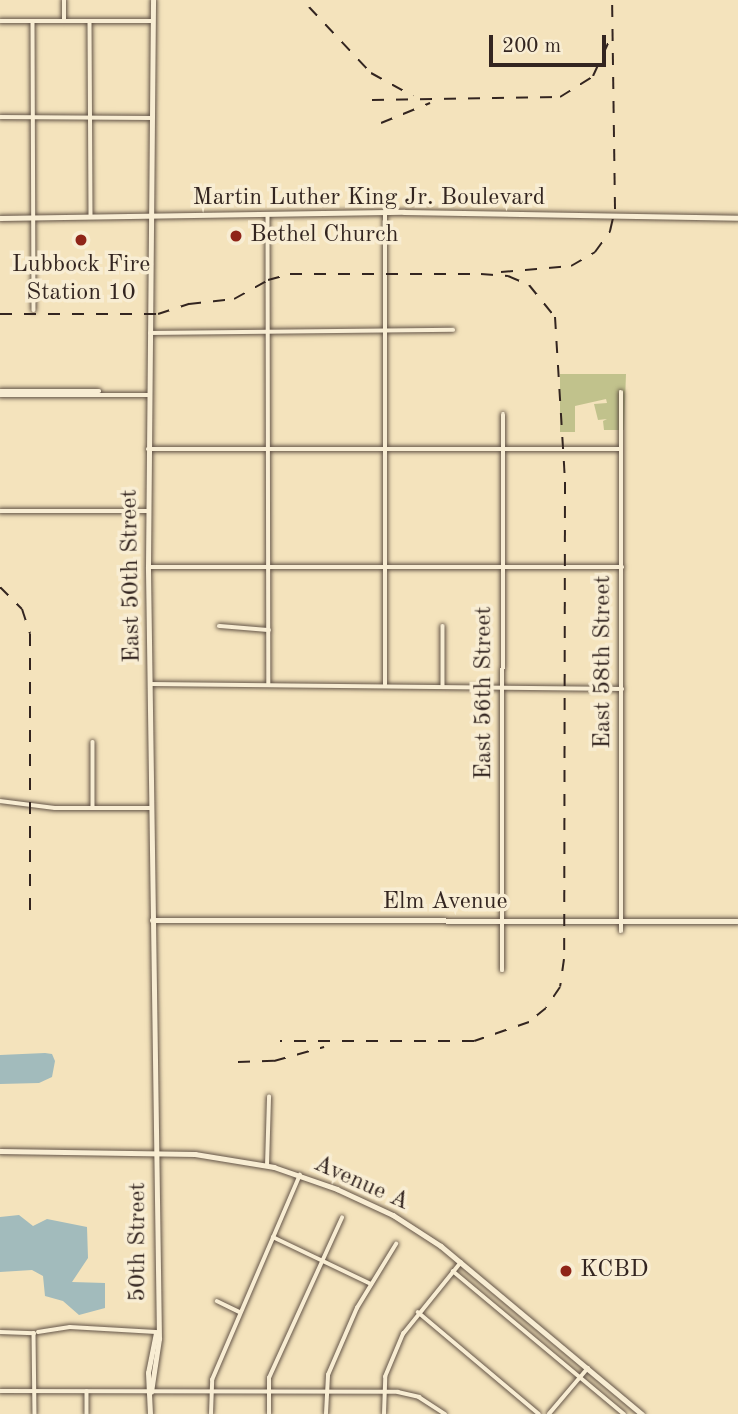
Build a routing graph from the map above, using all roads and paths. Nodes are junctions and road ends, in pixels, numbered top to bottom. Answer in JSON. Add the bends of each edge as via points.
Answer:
{"nodes":[{"id":1,"x":64,"y":0,"type":"edge"},
{"id":2,"x":153,"y":0,"type":"edge"},
{"id":3,"x":0,"y":21,"type":"edge"},
{"id":4,"x":33,"y":21,"type":"junction"},
{"id":5,"x":64,"y":21,"type":"junction"},
{"id":6,"x":90,"y":21,"type":"junction"},
{"id":7,"x":153,"y":21,"type":"junction"},
{"id":8,"x":0,"y":117,"type":"edge"},
{"id":9,"x":33,"y":117,"type":"junction"},
{"id":10,"x":90,"y":118,"type":"junction"},
{"id":11,"x":153,"y":118,"type":"junction"},
{"id":12,"x":385,"y":212,"type":"junction"},
{"id":13,"x":268,"y":214,"type":"junction"},
{"id":14,"x":0,"y":218,"type":"edge"},
{"id":15,"x":33,"y":218,"type":"junction"},
{"id":16,"x":91,"y":218,"type":"junction"},
{"id":17,"x":153,"y":218,"type":"junction"},
{"id":18,"x":738,"y":218,"type":"edge"},
{"id":19,"x":34,"y":310,"type":"dead end"},
{"id":20,"x":453,"y":330,"type":"dead end"},
{"id":21,"x":267,"y":332,"type":"junction"},
{"id":22,"x":385,"y":332,"type":"junction"},
{"id":23,"x":148,"y":333,"type":"junction"},
{"id":24,"x":99,"y":391,"type":"dead end"},
{"id":25,"x":621,"y":392,"type":"dead end"},
{"id":26,"x":0,"y":393,"type":"edge"},
{"id":27,"x":148,"y":395,"type":"junction"},
{"id":28,"x":503,"y":415,"type":"dead end"},
{"id":29,"x":148,"y":449,"type":"junction"},
{"id":30,"x":269,"y":449,"type":"junction"},
{"id":31,"x":385,"y":449,"type":"junction"},
{"id":32,"x":503,"y":449,"type":"junction"},
{"id":33,"x":621,"y":449,"type":"junction"},
{"id":34,"x":0,"y":511,"type":"edge"},
{"id":35,"x":148,"y":511,"type":"junction"},
{"id":36,"x":148,"y":567,"type":"junction"},
{"id":37,"x":269,"y":567,"type":"junction"},
{"id":38,"x":385,"y":567,"type":"junction"},
{"id":39,"x":622,"y":567,"type":"junction"},
{"id":40,"x":503,"y":568,"type":"junction"},
{"id":41,"x":219,"y":626,"type":"dead end"},
{"id":42,"x":443,"y":626,"type":"dead end"},
{"id":43,"x":269,"y":630,"type":"junction"},
{"id":44,"x":152,"y":684,"type":"junction"},
{"id":45,"x":269,"y":685,"type":"junction"},
{"id":46,"x":385,"y":685,"type":"junction"},
{"id":47,"x":443,"y":685,"type":"junction"},
{"id":48,"x":503,"y":686,"type":"junction"},
{"id":49,"x":622,"y":689,"type":"junction"},
{"id":50,"x":93,"y":742,"type":"dead end"},
{"id":51,"x":0,"y":802,"type":"edge"},
{"id":52,"x":93,"y":808,"type":"junction"},
{"id":53,"x":152,"y":808,"type":"junction"},
{"id":54,"x":152,"y":920,"type":"junction"},
{"id":55,"x":503,"y":920,"type":"junction"},
{"id":56,"x":622,"y":920,"type":"junction"},
{"id":57,"x":738,"y":921,"type":"edge"},
{"id":58,"x":621,"y":931,"type":"dead end"},
{"id":59,"x":502,"y":971,"type":"dead end"},
{"id":60,"x":270,"y":1097,"type":"dead end"},
{"id":61,"x":0,"y":1151,"type":"edge"},
{"id":62,"x":156,"y":1152,"type":"junction"},
{"id":63,"x":267,"y":1166,"type":"junction"},
{"id":64,"x":300,"y":1175,"type":"junction"},
{"id":65,"x":342,"y":1218,"type":"dead end"},
{"id":66,"x":273,"y":1237,"type":"junction"},
{"id":67,"x":396,"y":1244,"type":"dead end"},
{"id":68,"x":321,"y":1259,"type":"junction"},
{"id":69,"x":461,"y":1262,"type":"junction"},
{"id":70,"x":453,"y":1271,"type":"junction"},
{"id":71,"x":371,"y":1284,"type":"junction"},
{"id":72,"x":217,"y":1301,"type":"dead end"},
{"id":73,"x":240,"y":1312,"type":"junction"},
{"id":74,"x":418,"y":1312,"type":"junction"},
{"id":75,"x":0,"y":1332,"type":"edge"},
{"id":76,"x":36,"y":1332,"type":"junction"},
{"id":77,"x":156,"y":1332,"type":"junction"},
{"id":78,"x":588,"y":1368,"type":"junction"},
{"id":79,"x":580,"y":1377,"type":"junction"},
{"id":80,"x":0,"y":1391,"type":"edge"},
{"id":81,"x":86,"y":1391,"type":"junction"},
{"id":82,"x":211,"y":1391,"type":"junction"},
{"id":83,"x":269,"y":1391,"type":"junction"},
{"id":84,"x":326,"y":1391,"type":"junction"},
{"id":85,"x":35,"y":1392,"type":"junction"},
{"id":86,"x":151,"y":1392,"type":"junction"},
{"id":87,"x":384,"y":1392,"type":"junction"},
{"id":88,"x":35,"y":1414,"type":"edge"},
{"id":89,"x":87,"y":1414,"type":"edge"},
{"id":90,"x":150,"y":1414,"type":"edge"},
{"id":91,"x":211,"y":1414,"type":"edge"},
{"id":92,"x":269,"y":1414,"type":"edge"},
{"id":93,"x":326,"y":1414,"type":"edge"},
{"id":94,"x":384,"y":1414,"type":"edge"},
{"id":95,"x":445,"y":1414,"type":"edge"},
{"id":96,"x":539,"y":1414,"type":"edge"},
{"id":97,"x":549,"y":1414,"type":"edge"},
{"id":98,"x":624,"y":1414,"type":"edge"},
{"id":99,"x":642,"y":1414,"type":"edge"}],
"edges":[{"from":1,"to":5,"type":"street"},
{"from":2,"to":7,"type":"main road","name":"East 50th Street"},
{"from":3,"to":4,"type":"street"},
{"from":4,"to":5,"type":"street"},
{"from":4,"to":9,"type":"street"},
{"from":5,"to":6,"type":"street"},
{"from":6,"to":7,"type":"street"},
{"from":6,"to":10,"type":"street"},
{"from":7,"to":11,"type":"main road","name":"East 50th Street"},
{"from":8,"to":9,"type":"street"},
{"from":9,"to":10,"type":"street"},
{"from":9,"to":15,"type":"street"},
{"from":10,"to":11,"type":"street"},
{"from":10,"to":16,"type":"street"},
{"from":11,"to":17,"type":"main road","name":"East 50th Street"},
{"from":12,"to":13,"type":"main road","name":"Martin Luther King Jr. Boulevard"},
{"from":12,"to":18,"type":"main road","name":"Martin Luther King Jr. Boulevard"},
{"from":12,"to":22,"type":"street"},
{"from":13,"to":17,"type":"main road","name":"Martin Luther King Jr. Boulevard"},
{"from":13,"to":21,"type":"street"},
{"from":14,"to":15,"type":"main road","name":"Martin Luther King Jr. Boulevard"},
{"from":15,"to":16,"type":"main road","name":"Martin Luther King Jr. Boulevard"},
{"from":15,"to":19,"type":"street"},
{"from":16,"to":17,"type":"main road","name":"Martin Luther King Jr. Boulevard"},
{"from":17,"to":23,"type":"main road","name":"East 50th Street"},
{"from":20,"to":22,"type":"street"},
{"from":21,"to":22,"type":"street"},
{"from":21,"to":23,"type":"street"},
{"from":21,"to":30,"type":"street"},
{"from":22,"to":31,"type":"street"},
{"from":23,"to":27,"type":"main road","name":"East 50th Street"},
{"from":24,"to":26,"type":"street"},
{"from":25,"to":33,"type":"street","name":"East 58th Street"},
{"from":26,"to":27,"type":"street"},
{"from":27,"to":29,"type":"main road","name":"East 50th Street"},
{"from":28,"to":32,"type":"street","name":"East 56th Street"},
{"from":29,"to":30,"type":"street"},
{"from":29,"to":35,"type":"main road","name":"East 50th Street"},
{"from":30,"to":31,"type":"street"},
{"from":30,"to":37,"type":"street"},
{"from":31,"to":32,"type":"street"},
{"from":31,"to":38,"type":"street"},
{"from":32,"to":33,"type":"street"},
{"from":32,"to":40,"type":"street","name":"East 56th Street"},
{"from":33,"to":39,"type":"street","name":"East 58th Street"},
{"from":34,"to":35,"type":"street"},
{"from":35,"to":36,"type":"main road","name":"East 50th Street"},
{"from":36,"to":37,"type":"street"},
{"from":36,"to":44,"type":"main road","name":"East 50th Street"},
{"from":37,"to":38,"type":"street"},
{"from":37,"to":43,"type":"street"},
{"from":38,"to":40,"type":"street"},
{"from":38,"to":46,"type":"street"},
{"from":39,"to":40,"type":"street"},
{"from":39,"to":49,"type":"street","name":"East 58th Street"},
{"from":40,"to":48,"type":"street","name":"East 56th Street"},
{"from":41,"to":43,"type":"street"},
{"from":42,"to":47,"type":"street"},
{"from":43,"to":45,"type":"street"},
{"from":44,"to":45,"type":"street"},
{"from":44,"to":53,"type":"main road","name":"East 50th Street"},
{"from":45,"to":46,"type":"street"},
{"from":46,"to":47,"type":"street"},
{"from":47,"to":48,"type":"street"},
{"from":48,"to":49,"type":"street"},
{"from":48,"to":55,"type":"street","name":"East 56th Street"},
{"from":49,"to":56,"type":"street","name":"East 58th Street"},
{"from":50,"to":52,"type":"street"},
{"from":51,"to":52,"type":"street"},
{"from":52,"to":53,"type":"street"},
{"from":53,"to":54,"type":"main road","name":"East 50th Street"},
{"from":54,"to":55,"type":"main road","name":"Elm Avenue"},
{"from":54,"to":62,"type":"main road","name":"East 50th Street"},
{"from":55,"to":56,"type":"main road","name":"Elm Avenue"},
{"from":55,"to":59,"type":"street","name":"East 56th Street"},
{"from":56,"to":57,"type":"main road","name":"Elm Avenue"},
{"from":56,"to":58,"type":"street","name":"East 58th Street"},
{"from":60,"to":63,"type":"street"},
{"from":61,"to":62,"type":"main road","name":"Avenue A"},
{"from":62,"to":63,"type":"main road","name":"Avenue A"},
{"from":62,"to":77,"type":"main road","name":"50th Street"},
{"from":63,"to":64,"type":"main road","name":"Avenue A"},
{"from":64,"to":66,"type":"street"},
{"from":64,"to":69,"type":"main road","name":"Avenue A","via":[[384,1211]]},
{"from":65,"to":68,"type":"street"},
{"from":66,"to":68,"type":"street"},
{"from":66,"to":73,"type":"street"},
{"from":67,"to":71,"type":"street"},
{"from":68,"to":71,"type":"street"},
{"from":68,"to":83,"type":"street","via":[[272,1371]]},
{"from":69,"to":70,"type":"street"},
{"from":69,"to":78,"type":"main road","name":"Avenue A"},
{"from":70,"to":74,"type":"street"},
{"from":70,"to":79,"type":"street"},
{"from":71,"to":84,"type":"street","via":[[335,1358]]},
{"from":72,"to":73,"type":"street"},
{"from":73,"to":82,"type":"street"},
{"from":74,"to":87,"type":"street","via":[[388,1370]]},
{"from":74,"to":96,"type":"street"},
{"from":75,"to":76,"type":"street"},
{"from":76,"to":77,"type":"street","via":[[70,1327]]},
{"from":76,"to":85,"type":"street"},
{"from":77,"to":86,"type":"main road","name":"50th Street","via":[[157,1373]]},
{"from":78,"to":79,"type":"street"},
{"from":78,"to":99,"type":"main road","name":"Avenue A"},
{"from":79,"to":97,"type":"street"},
{"from":79,"to":98,"type":"street"},
{"from":80,"to":85,"type":"street"},
{"from":81,"to":85,"type":"street"},
{"from":81,"to":86,"type":"street"},
{"from":81,"to":89,"type":"street"},
{"from":82,"to":83,"type":"street"},
{"from":82,"to":86,"type":"street"},
{"from":82,"to":91,"type":"street"},
{"from":83,"to":84,"type":"street"},
{"from":83,"to":92,"type":"street"},
{"from":84,"to":87,"type":"street"},
{"from":84,"to":93,"type":"street"},
{"from":85,"to":88,"type":"street"},
{"from":86,"to":90,"type":"main road","name":"50th Street"},
{"from":87,"to":94,"type":"street"},
{"from":87,"to":95,"type":"street","via":[[419,1397]]}]}
